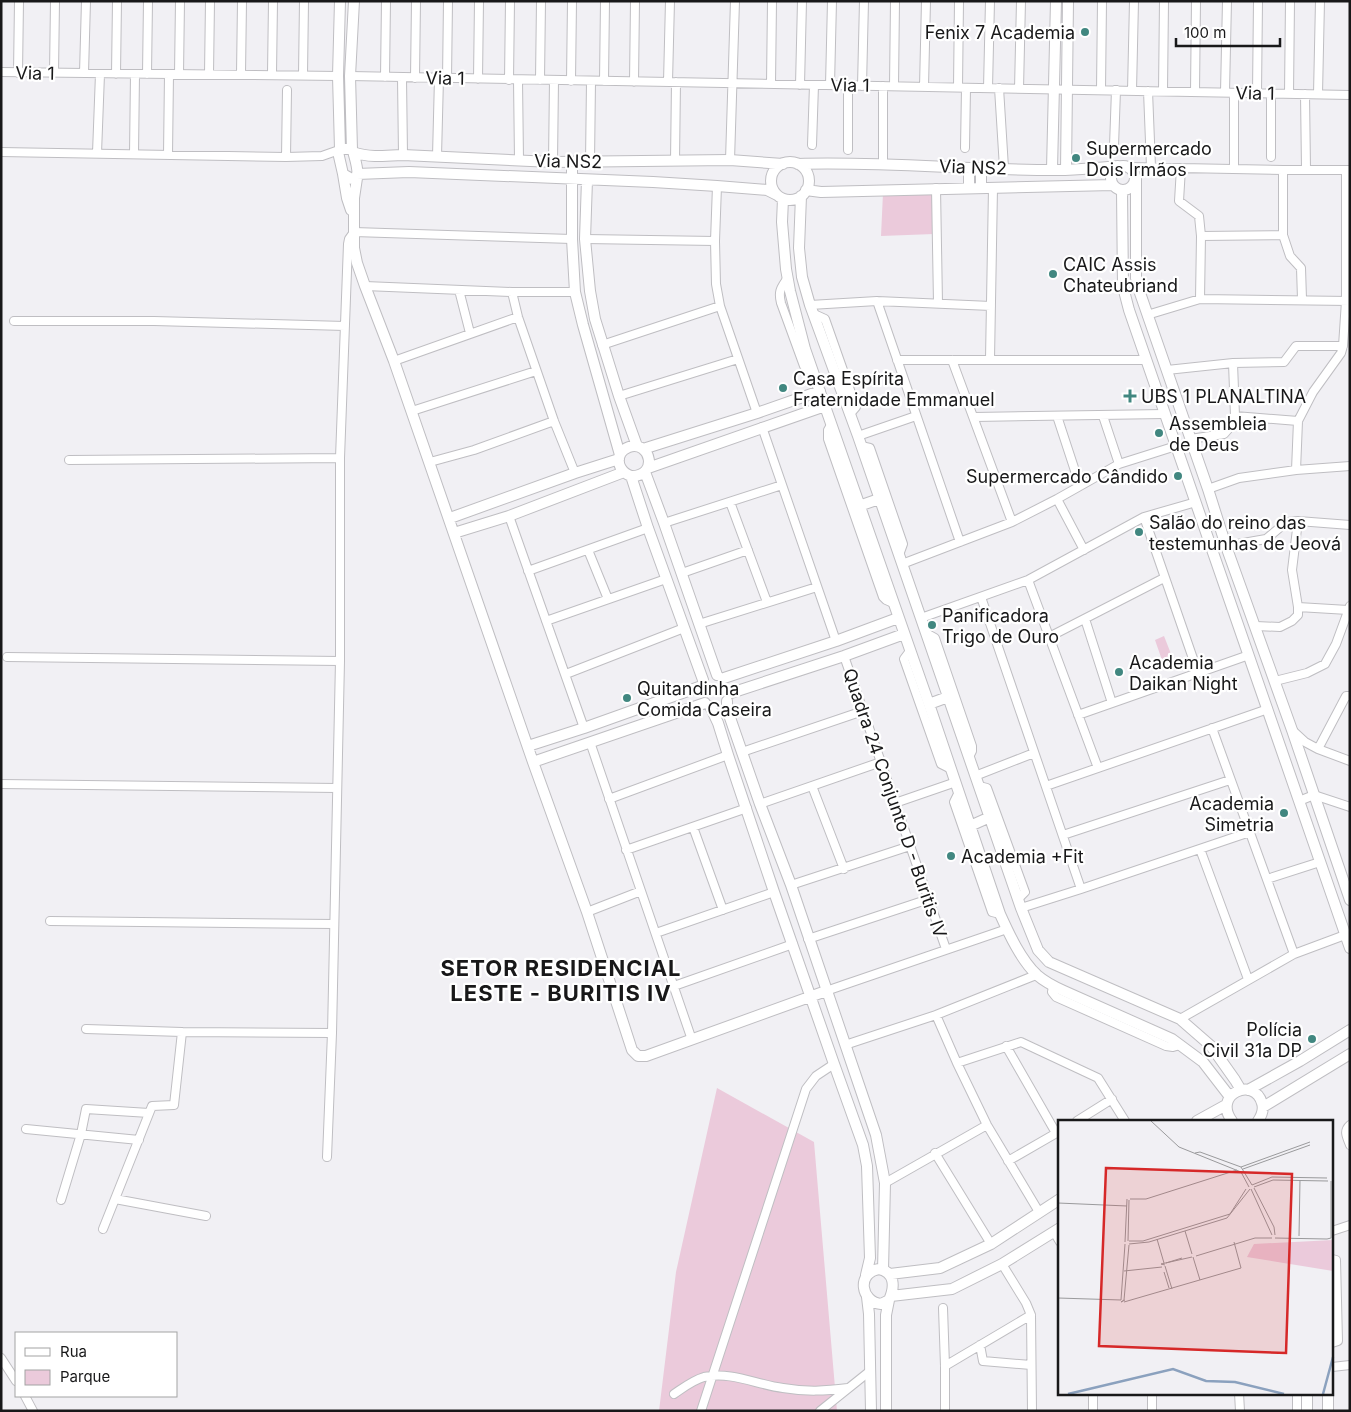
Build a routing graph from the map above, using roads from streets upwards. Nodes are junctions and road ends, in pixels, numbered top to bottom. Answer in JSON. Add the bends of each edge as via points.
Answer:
{"nodes":[{"id":1,"x":19,"y":1,"type":"edge"},
{"id":2,"x":54,"y":1,"type":"edge"},
{"id":3,"x":86,"y":1,"type":"edge"},
{"id":4,"x":117,"y":1,"type":"edge"},
{"id":5,"x":148,"y":1,"type":"edge"},
{"id":6,"x":180,"y":1,"type":"edge"},
{"id":7,"x":210,"y":1,"type":"edge"},
{"id":8,"x":242,"y":1,"type":"edge"},
{"id":9,"x":273,"y":1,"type":"edge"},
{"id":10,"x":304,"y":1,"type":"edge"},
{"id":11,"x":340,"y":1,"type":"edge"},
{"id":12,"x":354,"y":1,"type":"edge"},
{"id":13,"x":386,"y":1,"type":"edge"},
{"id":14,"x":416,"y":1,"type":"edge"},
{"id":15,"x":448,"y":1,"type":"edge"},
{"id":16,"x":479,"y":1,"type":"edge"},
{"id":17,"x":510,"y":1,"type":"edge"},
{"id":18,"x":541,"y":1,"type":"edge"},
{"id":19,"x":572,"y":1,"type":"edge"},
{"id":20,"x":605,"y":1,"type":"edge"},
{"id":21,"x":635,"y":1,"type":"edge"},
{"id":22,"x":670,"y":1,"type":"edge"},
{"id":23,"x":735,"y":1,"type":"edge"},
{"id":24,"x":772,"y":1,"type":"edge"},
{"id":25,"x":802,"y":1,"type":"edge"},
{"id":26,"x":832,"y":1,"type":"edge"},
{"id":27,"x":864,"y":1,"type":"edge"},
{"id":28,"x":895,"y":1,"type":"edge"},
{"id":29,"x":926,"y":1,"type":"edge"},
{"id":30,"x":959,"y":1,"type":"edge"},
{"id":31,"x":990,"y":1,"type":"edge"},
{"id":32,"x":1021,"y":1,"type":"edge"},
{"id":33,"x":1056,"y":1,"type":"edge"},
{"id":34,"x":1068,"y":1,"type":"edge"},
{"id":35,"x":1102,"y":1,"type":"edge"},
{"id":36,"x":1134,"y":1,"type":"edge"},
{"id":37,"x":1164,"y":1,"type":"edge"},
{"id":38,"x":1196,"y":1,"type":"edge"},
{"id":39,"x":1227,"y":1,"type":"edge"},
{"id":40,"x":1258,"y":1,"type":"edge"},
{"id":41,"x":1290,"y":1,"type":"edge"},
{"id":42,"x":1320,"y":1,"type":"edge"},
{"id":43,"x":1,"y":72,"type":"edge"},
{"id":44,"x":18,"y":72,"type":"junction"},
{"id":45,"x":54,"y":73,"type":"junction"},
{"id":46,"x":84,"y":74,"type":"junction"},
{"id":47,"x":100,"y":74,"type":"junction"},
{"id":48,"x":116,"y":74,"type":"junction"},
{"id":49,"x":135,"y":74,"type":"junction"},
{"id":50,"x":147,"y":74,"type":"junction"},
{"id":51,"x":169,"y":74,"type":"junction"},
{"id":52,"x":179,"y":74,"type":"junction"},
{"id":53,"x":210,"y":74,"type":"junction"},
{"id":54,"x":241,"y":74,"type":"junction"},
{"id":55,"x":272,"y":74,"type":"junction"},
{"id":56,"x":303,"y":75,"type":"junction"},
{"id":57,"x":338,"y":76,"type":"junction"},
{"id":58,"x":350,"y":76,"type":"junction"},
{"id":59,"x":385,"y":77,"type":"junction"},
{"id":60,"x":402,"y":78,"type":"junction"},
{"id":61,"x":415,"y":78,"type":"junction"},
{"id":62,"x":443,"y":78,"type":"junction"},
{"id":63,"x":478,"y":79,"type":"junction"},
{"id":64,"x":508,"y":80,"type":"junction"},
{"id":65,"x":518,"y":80,"type":"junction"},
{"id":66,"x":540,"y":80,"type":"junction"},
{"id":67,"x":554,"y":80,"type":"junction"},
{"id":68,"x":571,"y":81,"type":"junction"},
{"id":69,"x":591,"y":81,"type":"junction"},
{"id":70,"x":604,"y":81,"type":"junction"},
{"id":71,"x":634,"y":82,"type":"junction"},
{"id":72,"x":672,"y":82,"type":"junction"},
{"id":73,"x":733,"y":83,"type":"junction"},
{"id":74,"x":770,"y":84,"type":"junction"},
{"id":75,"x":800,"y":85,"type":"junction"},
{"id":76,"x":814,"y":85,"type":"junction"},
{"id":77,"x":830,"y":85,"type":"junction"},
{"id":78,"x":848,"y":86,"type":"junction"},
{"id":79,"x":862,"y":86,"type":"junction"},
{"id":80,"x":883,"y":86,"type":"junction"},
{"id":81,"x":894,"y":86,"type":"junction"},
{"id":82,"x":924,"y":87,"type":"junction"},
{"id":83,"x":958,"y":87,"type":"junction"},
{"id":84,"x":966,"y":88,"type":"junction"},
{"id":85,"x":988,"y":88,"type":"junction"},
{"id":86,"x":999,"y":88,"type":"junction"},
{"id":87,"x":1020,"y":88,"type":"junction"},
{"id":88,"x":1054,"y":89,"type":"junction"},
{"id":89,"x":1066,"y":89,"type":"junction"},
{"id":90,"x":287,"y":90,"type":"dead end"},
{"id":91,"x":1101,"y":90,"type":"junction"},
{"id":92,"x":1116,"y":90,"type":"junction"},
{"id":93,"x":1132,"y":90,"type":"junction"},
{"id":94,"x":1350,"y":90,"type":"edge"},
{"id":95,"x":1148,"y":91,"type":"junction"},
{"id":96,"x":1163,"y":91,"type":"junction"},
{"id":97,"x":1195,"y":92,"type":"junction"},
{"id":98,"x":1224,"y":92,"type":"junction"},
{"id":99,"x":1234,"y":92,"type":"junction"},
{"id":100,"x":1256,"y":93,"type":"junction"},
{"id":101,"x":1271,"y":93,"type":"junction"},
{"id":102,"x":1289,"y":94,"type":"junction"},
{"id":103,"x":1305,"y":94,"type":"junction"},
{"id":104,"x":1318,"y":94,"type":"junction"},
{"id":105,"x":1350,"y":94,"type":"edge"},
{"id":106,"x":812,"y":145,"type":"dead end"},
{"id":107,"x":1114,"y":146,"type":"dead end"},
{"id":108,"x":965,"y":148,"type":"dead end"},
{"id":109,"x":339,"y":150,"type":"junction"},
{"id":110,"x":848,"y":150,"type":"dead end"},
{"id":111,"x":353,"y":151,"type":"junction"},
{"id":112,"x":1052,"y":151,"type":"junction"},
{"id":113,"x":1066,"y":151,"type":"junction"},
{"id":114,"x":1,"y":152,"type":"edge"},
{"id":115,"x":97,"y":153,"type":"junction"},
{"id":116,"x":134,"y":154,"type":"junction"},
{"id":117,"x":403,"y":154,"type":"junction"},
{"id":118,"x":168,"y":155,"type":"junction"},
{"id":119,"x":322,"y":156,"type":"junction"},
{"id":120,"x":437,"y":156,"type":"junction"},
{"id":121,"x":286,"y":157,"type":"junction"},
{"id":122,"x":1272,"y":157,"type":"dead end"},
{"id":123,"x":519,"y":160,"type":"junction"},
{"id":124,"x":730,"y":160,"type":"junction"},
{"id":125,"x":675,"y":161,"type":"junction"},
{"id":126,"x":340,"y":162,"type":"junction"},
{"id":127,"x":553,"y":162,"type":"junction"},
{"id":128,"x":572,"y":162,"type":"junction"},
{"id":129,"x":590,"y":162,"type":"junction"},
{"id":130,"x":783,"y":164,"type":"junction"},
{"id":131,"x":798,"y":164,"type":"junction"},
{"id":132,"x":883,"y":164,"type":"junction"},
{"id":133,"x":1124,"y":167,"type":"junction"},
{"id":134,"x":1151,"y":167,"type":"junction"},
{"id":135,"x":969,"y":168,"type":"junction"},
{"id":136,"x":981,"y":168,"type":"junction"},
{"id":137,"x":1004,"y":168,"type":"junction"},
{"id":138,"x":1181,"y":168,"type":"junction"},
{"id":139,"x":1234,"y":169,"type":"junction"},
{"id":140,"x":1306,"y":169,"type":"junction"},
{"id":141,"x":1052,"y":170,"type":"junction"},
{"id":142,"x":1066,"y":170,"type":"junction"},
{"id":143,"x":1283,"y":170,"type":"junction"},
{"id":144,"x":1348,"y":170,"type":"edge"},
{"id":145,"x":343,"y":174,"type":"junction"},
{"id":146,"x":357,"y":176,"type":"junction"},
{"id":147,"x":1136,"y":178,"type":"junction"},
{"id":148,"x":573,"y":180,"type":"junction"},
{"id":149,"x":587,"y":180,"type":"junction"},
{"id":150,"x":717,"y":186,"type":"junction"},
{"id":151,"x":936,"y":188,"type":"junction"},
{"id":152,"x":969,"y":188,"type":"junction"},
{"id":153,"x":982,"y":188,"type":"junction"},
{"id":154,"x":993,"y":188,"type":"junction"},
{"id":155,"x":1118,"y":188,"type":"junction"},
{"id":156,"x":803,"y":193,"type":"junction"},
{"id":157,"x":780,"y":197,"type":"junction"},
{"id":158,"x":355,"y":220,"type":"junction"},
{"id":159,"x":354,"y":232,"type":"junction"},
{"id":160,"x":1283,"y":235,"type":"junction"},
{"id":161,"x":1201,"y":236,"type":"junction"},
{"id":162,"x":572,"y":239,"type":"junction"},
{"id":163,"x":585,"y":239,"type":"junction"},
{"id":164,"x":715,"y":241,"type":"junction"},
{"id":165,"x":365,"y":286,"type":"junction"},
{"id":166,"x":459,"y":290,"type":"junction"},
{"id":167,"x":512,"y":292,"type":"junction"},
{"id":168,"x":575,"y":292,"type":"junction"},
{"id":169,"x":1200,"y":299,"type":"junction"},
{"id":170,"x":1302,"y":300,"type":"junction"},
{"id":171,"x":876,"y":301,"type":"junction"},
{"id":172,"x":1348,"y":301,"type":"edge"},
{"id":173,"x":938,"y":303,"type":"junction"},
{"id":174,"x":720,"y":306,"type":"junction"},
{"id":175,"x":991,"y":306,"type":"junction"},
{"id":176,"x":812,"y":310,"type":"junction"},
{"id":177,"x":1147,"y":315,"type":"junction"},
{"id":178,"x":518,"y":317,"type":"junction"},
{"id":179,"x":14,"y":321,"type":"dead end"},
{"id":180,"x":345,"y":326,"type":"junction"},
{"id":181,"x":470,"y":333,"type":"junction"},
{"id":182,"x":602,"y":345,"type":"junction"},
{"id":183,"x":1343,"y":346,"type":"junction"},
{"id":184,"x":738,"y":359,"type":"junction"},
{"id":185,"x":897,"y":360,"type":"junction"},
{"id":186,"x":952,"y":360,"type":"junction"},
{"id":187,"x":990,"y":360,"type":"junction"},
{"id":188,"x":1146,"y":360,"type":"junction"},
{"id":189,"x":394,"y":361,"type":"junction"},
{"id":190,"x":1233,"y":363,"type":"junction"},
{"id":191,"x":1167,"y":370,"type":"junction"},
{"id":192,"x":536,"y":371,"type":"junction"},
{"id":193,"x":820,"y":391,"type":"junction"},
{"id":194,"x":619,"y":396,"type":"junction"},
{"id":195,"x":825,"y":406,"type":"junction"},
{"id":196,"x":412,"y":411,"type":"junction"},
{"id":197,"x":757,"y":414,"type":"junction"},
{"id":198,"x":916,"y":416,"type":"junction"},
{"id":199,"x":1057,"y":416,"type":"junction"},
{"id":200,"x":1104,"y":416,"type":"junction"},
{"id":201,"x":1235,"y":416,"type":"junction"},
{"id":202,"x":974,"y":417,"type":"junction"},
{"id":203,"x":1183,"y":417,"type":"junction"},
{"id":204,"x":1166,"y":418,"type":"junction"},
{"id":205,"x":1298,"y":421,"type":"junction"},
{"id":206,"x":554,"y":422,"type":"junction"},
{"id":207,"x":832,"y":425,"type":"junction"},
{"id":208,"x":762,"y":427,"type":"junction"},
{"id":209,"x":1186,"y":428,"type":"junction"},
{"id":210,"x":1171,"y":433,"type":"junction"},
{"id":211,"x":858,"y":436,"type":"junction"},
{"id":212,"x":1190,"y":439,"type":"junction"},
{"id":213,"x":861,"y":446,"type":"junction"},
{"id":214,"x":1176,"y":446,"type":"junction"},
{"id":215,"x":640,"y":448,"type":"junction"},
{"id":216,"x":620,"y":457,"type":"junction"},
{"id":217,"x":340,"y":458,"type":"junction"},
{"id":218,"x":69,"y":460,"type":"dead end"},
{"id":219,"x":430,"y":462,"type":"junction"},
{"id":220,"x":1119,"y":464,"type":"junction"},
{"id":221,"x":1350,"y":466,"type":"edge"},
{"id":222,"x":646,"y":470,"type":"junction"},
{"id":223,"x":1296,"y":470,"type":"junction"},
{"id":224,"x":575,"y":473,"type":"junction"},
{"id":225,"x":627,"y":474,"type":"junction"},
{"id":226,"x":782,"y":485,"type":"junction"},
{"id":227,"x":1080,"y":486,"type":"junction"},
{"id":228,"x":1208,"y":489,"type":"junction"},
{"id":229,"x":880,"y":499,"type":"junction"},
{"id":230,"x":1057,"y":499,"type":"junction"},
{"id":231,"x":730,"y":502,"type":"junction"},
{"id":232,"x":1196,"y":502,"type":"junction"},
{"id":233,"x":859,"y":506,"type":"junction"},
{"id":234,"x":510,"y":516,"type":"junction"},
{"id":235,"x":1144,"y":517,"type":"junction"},
{"id":236,"x":450,"y":518,"type":"junction"},
{"id":237,"x":1298,"y":521,"type":"junction"},
{"id":238,"x":1012,"y":522,"type":"junction"},
{"id":239,"x":664,"y":523,"type":"junction"},
{"id":240,"x":1350,"y":525,"type":"edge"},
{"id":241,"x":648,"y":528,"type":"junction"},
{"id":242,"x":454,"y":532,"type":"junction"},
{"id":243,"x":960,"y":542,"type":"junction"},
{"id":244,"x":1226,"y":546,"type":"junction"},
{"id":245,"x":588,"y":550,"type":"junction"},
{"id":246,"x":748,"y":550,"type":"junction"},
{"id":247,"x":1084,"y":550,"type":"junction"},
{"id":248,"x":900,"y":559,"type":"junction"},
{"id":249,"x":1233,"y":563,"type":"junction"},
{"id":250,"x":1218,"y":566,"type":"junction"},
{"id":251,"x":528,"y":571,"type":"junction"},
{"id":252,"x":682,"y":573,"type":"junction"},
{"id":253,"x":1237,"y":575,"type":"junction"},
{"id":254,"x":1164,"y":578,"type":"junction"},
{"id":255,"x":666,"y":579,"type":"junction"},
{"id":256,"x":1028,"y":580,"type":"junction"},
{"id":257,"x":1223,"y":580,"type":"junction"},
{"id":258,"x":817,"y":586,"type":"junction"},
{"id":259,"x":980,"y":597,"type":"junction"},
{"id":260,"x":608,"y":599,"type":"junction"},
{"id":261,"x":767,"y":602,"type":"junction"},
{"id":262,"x":893,"y":603,"type":"junction"},
{"id":263,"x":1298,"y":607,"type":"junction"},
{"id":264,"x":1349,"y":608,"type":"edge"},
{"id":265,"x":898,"y":618,"type":"junction"},
{"id":266,"x":921,"y":618,"type":"junction"},
{"id":267,"x":1084,"y":619,"type":"junction"},
{"id":268,"x":546,"y":621,"type":"junction"},
{"id":269,"x":699,"y":624,"type":"junction"},
{"id":270,"x":1256,"y":626,"type":"junction"},
{"id":271,"x":684,"y":628,"type":"junction"},
{"id":272,"x":926,"y":633,"type":"junction"},
{"id":273,"x":904,"y":634,"type":"junction"},
{"id":274,"x":1049,"y":638,"type":"junction"},
{"id":275,"x":836,"y":641,"type":"junction"},
{"id":276,"x":910,"y":651,"type":"junction"},
{"id":277,"x":844,"y":656,"type":"junction"},
{"id":278,"x":1249,"y":656,"type":"junction"},
{"id":279,"x":7,"y":657,"type":"dead end"},
{"id":280,"x":340,"y":661,"type":"junction"},
{"id":281,"x":566,"y":674,"type":"junction"},
{"id":282,"x":1198,"y":674,"type":"junction"},
{"id":283,"x":721,"y":676,"type":"junction"},
{"id":284,"x":1276,"y":681,"type":"junction"},
{"id":285,"x":701,"y":683,"type":"junction"},
{"id":286,"x":1350,"y":696,"type":"edge"},
{"id":287,"x":729,"y":697,"type":"junction"},
{"id":288,"x":948,"y":698,"type":"junction"},
{"id":289,"x":1112,"y":703,"type":"junction"},
{"id":290,"x":708,"y":704,"type":"junction"},
{"id":291,"x":929,"y":704,"type":"junction"},
{"id":292,"x":1268,"y":708,"type":"junction"},
{"id":293,"x":863,"y":710,"type":"junction"},
{"id":294,"x":1078,"y":715,"type":"junction"},
{"id":295,"x":584,"y":728,"type":"junction"},
{"id":296,"x":1212,"y":728,"type":"junction"},
{"id":297,"x":1292,"y":730,"type":"junction"},
{"id":298,"x":590,"y":742,"type":"junction"},
{"id":299,"x":528,"y":746,"type":"junction"},
{"id":300,"x":1318,"y":749,"type":"junction"},
{"id":301,"x":742,"y":752,"type":"junction"},
{"id":302,"x":1034,"y":753,"type":"junction"},
{"id":303,"x":728,"y":755,"type":"junction"},
{"id":304,"x":969,"y":757,"type":"junction"},
{"id":305,"x":1350,"y":761,"type":"edge"},
{"id":306,"x":533,"y":762,"type":"junction"},
{"id":307,"x":881,"y":762,"type":"junction"},
{"id":308,"x":1098,"y":768,"type":"junction"},
{"id":309,"x":951,"y":769,"type":"junction"},
{"id":310,"x":1230,"y":780,"type":"junction"},
{"id":311,"x":977,"y":781,"type":"junction"},
{"id":312,"x":1310,"y":782,"type":"junction"},
{"id":313,"x":1,"y":784,"type":"edge"},
{"id":314,"x":812,"y":786,"type":"junction"},
{"id":315,"x":1046,"y":786,"type":"junction"},
{"id":316,"x":957,"y":787,"type":"junction"},
{"id":317,"x":338,"y":788,"type":"junction"},
{"id":318,"x":1295,"y":788,"type":"junction"},
{"id":319,"x":1314,"y":795,"type":"junction"},
{"id":320,"x":609,"y":799,"type":"junction"},
{"id":321,"x":1299,"y":801,"type":"junction"},
{"id":322,"x":895,"y":803,"type":"junction"},
{"id":323,"x":760,"y":804,"type":"junction"},
{"id":324,"x":1350,"y":807,"type":"edge"},
{"id":325,"x":746,"y":808,"type":"junction"},
{"id":326,"x":990,"y":818,"type":"junction"},
{"id":327,"x":970,"y":826,"type":"junction"},
{"id":328,"x":693,"y":827,"type":"junction"},
{"id":329,"x":1250,"y":832,"type":"junction"},
{"id":330,"x":1063,"y":835,"type":"junction"},
{"id":331,"x":910,"y":846,"type":"junction"},
{"id":332,"x":1200,"y":849,"type":"junction"},
{"id":333,"x":626,"y":850,"type":"junction"},
{"id":334,"x":1320,"y":862,"type":"junction"},
{"id":335,"x":844,"y":869,"type":"junction"},
{"id":336,"x":1267,"y":879,"type":"junction"},
{"id":337,"x":791,"y":885,"type":"junction"},
{"id":338,"x":1081,"y":889,"type":"junction"},
{"id":339,"x":641,"y":891,"type":"junction"},
{"id":340,"x":774,"y":892,"type":"junction"},
{"id":341,"x":928,"y":899,"type":"junction"},
{"id":342,"x":1350,"y":900,"type":"edge"},
{"id":343,"x":1020,"y":903,"type":"junction"},
{"id":344,"x":723,"y":910,"type":"junction"},
{"id":345,"x":587,"y":912,"type":"junction"},
{"id":346,"x":1000,"y":914,"type":"junction"},
{"id":347,"x":50,"y":921,"type":"dead end"},
{"id":348,"x":334,"y":924,"type":"junction"},
{"id":349,"x":1007,"y":929,"type":"junction"},
{"id":350,"x":656,"y":933,"type":"junction"},
{"id":351,"x":1345,"y":935,"type":"junction"},
{"id":352,"x":808,"y":939,"type":"junction"},
{"id":353,"x":793,"y":944,"type":"junction"},
{"id":354,"x":1350,"y":948,"type":"edge"},
{"id":355,"x":946,"y":949,"type":"junction"},
{"id":356,"x":1294,"y":954,"type":"junction"},
{"id":357,"x":1036,"y":975,"type":"junction"},
{"id":358,"x":1248,"y":979,"type":"junction"},
{"id":359,"x":674,"y":986,"type":"junction"},
{"id":360,"x":826,"y":991,"type":"junction"},
{"id":361,"x":811,"y":995,"type":"junction"},
{"id":362,"x":936,"y":1015,"type":"junction"},
{"id":363,"x":1180,"y":1019,"type":"junction"},
{"id":364,"x":86,"y":1028,"type":"dead end"},
{"id":365,"x":1350,"y":1030,"type":"edge"},
{"id":366,"x":182,"y":1032,"type":"junction"},
{"id":367,"x":332,"y":1033,"type":"junction"},
{"id":368,"x":692,"y":1040,"type":"junction"},
{"id":369,"x":845,"y":1045,"type":"junction"},
{"id":370,"x":1006,"y":1046,"type":"junction"},
{"id":371,"x":1350,"y":1054,"type":"edge"},
{"id":372,"x":1300,"y":1061,"type":"junction"},
{"id":373,"x":957,"y":1063,"type":"junction"},
{"id":374,"x":834,"y":1064,"type":"junction"},
{"id":375,"x":1313,"y":1077,"type":"junction"},
{"id":376,"x":1244,"y":1090,"type":"junction"},
{"id":377,"x":1112,"y":1099,"type":"junction"},
{"id":378,"x":1228,"y":1101,"type":"junction"},
{"id":379,"x":149,"y":1113,"type":"junction"},
{"id":380,"x":1263,"y":1115,"type":"edge"},
{"id":381,"x":1079,"y":1120,"type":"edge"},
{"id":382,"x":1124,"y":1120,"type":"edge"},
{"id":383,"x":1199,"y":1120,"type":"edge"},
{"id":384,"x":1231,"y":1120,"type":"edge"},
{"id":385,"x":987,"y":1124,"type":"junction"},
{"id":386,"x":1350,"y":1125,"type":"edge"},
{"id":387,"x":26,"y":1129,"type":"dead end"},
{"id":388,"x":1058,"y":1132,"type":"edge"},
{"id":389,"x":81,"y":1134,"type":"junction"},
{"id":390,"x":139,"y":1140,"type":"junction"},
{"id":391,"x":1350,"y":1145,"type":"edge"},
{"id":392,"x":935,"y":1153,"type":"junction"},
{"id":393,"x":326,"y":1157,"type":"dead end"},
{"id":394,"x":1008,"y":1161,"type":"junction"},
{"id":395,"x":884,"y":1183,"type":"junction"},
{"id":396,"x":115,"y":1199,"type":"junction"},
{"id":397,"x":61,"y":1200,"type":"dead end"},
{"id":398,"x":1058,"y":1201,"type":"edge"},
{"id":399,"x":1039,"y":1212,"type":"junction"},
{"id":400,"x":206,"y":1216,"type":"dead end"},
{"id":401,"x":1350,"y":1225,"type":"edge"},
{"id":402,"x":103,"y":1229,"type":"dead end"},
{"id":403,"x":1057,"y":1230,"type":"edge"},
{"id":404,"x":1334,"y":1230,"type":"edge"},
{"id":405,"x":991,"y":1244,"type":"junction"},
{"id":406,"x":1334,"y":1260,"type":"edge"},
{"id":407,"x":1002,"y":1264,"type":"junction"},
{"id":408,"x":886,"y":1272,"type":"junction"},
{"id":409,"x":866,"y":1275,"type":"junction"},
{"id":410,"x":867,"y":1297,"type":"junction"},
{"id":411,"x":890,"y":1298,"type":"junction"},
{"id":412,"x":943,"y":1308,"type":"dead end"},
{"id":413,"x":1031,"y":1315,"type":"junction"},
{"id":414,"x":1334,"y":1342,"type":"edge"},
{"id":415,"x":980,"y":1345,"type":"junction"},
{"id":416,"x":1,"y":1358,"type":"edge"},
{"id":417,"x":1031,"y":1365,"type":"junction"},
{"id":418,"x":1350,"y":1365,"type":"edge"},
{"id":419,"x":945,"y":1366,"type":"junction"},
{"id":420,"x":1334,"y":1366,"type":"edge"},
{"id":421,"x":870,"y":1371,"type":"junction"},
{"id":422,"x":712,"y":1376,"type":"junction"},
{"id":423,"x":15,"y":1379,"type":"edge"},
{"id":424,"x":848,"y":1388,"type":"junction"},
{"id":425,"x":674,"y":1394,"type":"dead end"},
{"id":426,"x":1093,"y":1394,"type":"edge"},
{"id":427,"x":1152,"y":1394,"type":"edge"},
{"id":428,"x":1240,"y":1394,"type":"edge"},
{"id":429,"x":1297,"y":1394,"type":"edge"},
{"id":430,"x":1307,"y":1394,"type":"edge"},
{"id":431,"x":1328,"y":1394,"type":"edge"},
{"id":432,"x":25,"y":1397,"type":"edge"},
{"id":433,"x":33,"y":1411,"type":"edge"},
{"id":434,"x":701,"y":1411,"type":"edge"},
{"id":435,"x":820,"y":1411,"type":"edge"},
{"id":436,"x":871,"y":1411,"type":"edge"},
{"id":437,"x":886,"y":1411,"type":"edge"},
{"id":438,"x":945,"y":1411,"type":"edge"},
{"id":439,"x":1032,"y":1411,"type":"edge"},
{"id":440,"x":1093,"y":1411,"type":"edge"},
{"id":441,"x":1152,"y":1411,"type":"edge"},
{"id":442,"x":1240,"y":1411,"type":"edge"},
{"id":443,"x":1297,"y":1411,"type":"edge"},
{"id":444,"x":1307,"y":1411,"type":"edge"},
{"id":445,"x":1328,"y":1411,"type":"edge"}],
"edges":[{"from":1,"to":44,"type":"street"},
{"from":2,"to":45,"type":"street"},
{"from":3,"to":46,"type":"street"},
{"from":4,"to":48,"type":"street"},
{"from":5,"to":50,"type":"street"},
{"from":6,"to":52,"type":"street"},
{"from":7,"to":53,"type":"street"},
{"from":8,"to":54,"type":"street"},
{"from":9,"to":55,"type":"street"},
{"from":10,"to":56,"type":"street"},
{"from":11,"to":57,"type":"street"},
{"from":12,"to":58,"type":"street"},
{"from":13,"to":59,"type":"street"},
{"from":14,"to":61,"type":"street"},
{"from":15,"to":62,"type":"street"},
{"from":16,"to":63,"type":"street"},
{"from":17,"to":64,"type":"street"},
{"from":18,"to":66,"type":"street"},
{"from":19,"to":68,"type":"street"},
{"from":20,"to":70,"type":"street"},
{"from":21,"to":71,"type":"street"},
{"from":22,"to":72,"type":"street"},
{"from":23,"to":73,"type":"street"},
{"from":24,"to":74,"type":"street"},
{"from":25,"to":75,"type":"street"},
{"from":26,"to":77,"type":"street"},
{"from":27,"to":79,"type":"street"},
{"from":28,"to":81,"type":"street"},
{"from":29,"to":82,"type":"street"},
{"from":30,"to":83,"type":"street"},
{"from":31,"to":85,"type":"street"},
{"from":32,"to":87,"type":"street"},
{"from":33,"to":88,"type":"street"},
{"from":34,"to":89,"type":"street"},
{"from":35,"to":91,"type":"street"},
{"from":36,"to":93,"type":"street"},
{"from":37,"to":96,"type":"street"},
{"from":38,"to":97,"type":"street"},
{"from":39,"to":98,"type":"street"},
{"from":40,"to":100,"type":"street"},
{"from":41,"to":102,"type":"street"},
{"from":42,"to":104,"type":"street"},
{"from":43,"to":44,"type":"street","name":"Via 1"},
{"from":44,"to":45,"type":"street","name":"Via 1"},
{"from":45,"to":46,"type":"street","name":"Via 1"},
{"from":46,"to":47,"type":"street","name":"Via 1"},
{"from":47,"to":48,"type":"street","name":"Via 1"},
{"from":47,"to":115,"type":"street"},
{"from":48,"to":49,"type":"street","name":"Via 1"},
{"from":49,"to":50,"type":"street","name":"Via 1"},
{"from":49,"to":116,"type":"street"},
{"from":50,"to":51,"type":"street","name":"Via 1"},
{"from":51,"to":52,"type":"street","name":"Via 1"},
{"from":51,"to":118,"type":"street"},
{"from":52,"to":53,"type":"street","name":"Via 1"},
{"from":53,"to":54,"type":"street","name":"Via 1"},
{"from":54,"to":55,"type":"street","name":"Via 1"},
{"from":55,"to":56,"type":"street","name":"Via 1"},
{"from":56,"to":57,"type":"street","name":"Via 1"},
{"from":57,"to":109,"type":"street"},
{"from":58,"to":59,"type":"street","name":"Via 1"},
{"from":58,"to":111,"type":"street"},
{"from":59,"to":60,"type":"street","name":"Via 1"},
{"from":60,"to":61,"type":"street","name":"Via 1"},
{"from":60,"to":117,"type":"street"},
{"from":61,"to":62,"type":"street","name":"Via 1"},
{"from":62,"to":63,"type":"street","name":"Via 1"},
{"from":62,"to":120,"type":"street"},
{"from":63,"to":64,"type":"street","name":"Via 1"},
{"from":64,"to":65,"type":"street","name":"Via 1"},
{"from":65,"to":66,"type":"street","name":"Via 1"},
{"from":65,"to":123,"type":"street"},
{"from":66,"to":67,"type":"street","name":"Via 1"},
{"from":67,"to":68,"type":"street","name":"Via 1"},
{"from":67,"to":127,"type":"street"},
{"from":68,"to":69,"type":"street","name":"Via 1"},
{"from":69,"to":70,"type":"street","name":"Via 1"},
{"from":69,"to":129,"type":"street"},
{"from":70,"to":71,"type":"street","name":"Via 1"},
{"from":71,"to":72,"type":"street","name":"Via 1"},
{"from":72,"to":73,"type":"street","name":"Via 1"},
{"from":72,"to":125,"type":"street"},
{"from":73,"to":74,"type":"street","name":"Via 1"},
{"from":73,"to":124,"type":"street"},
{"from":74,"to":75,"type":"street","name":"Via 1"},
{"from":75,"to":76,"type":"street","name":"Via 1"},
{"from":76,"to":77,"type":"street","name":"Via 1"},
{"from":76,"to":106,"type":"street"},
{"from":77,"to":78,"type":"street","name":"Via 1"},
{"from":78,"to":79,"type":"street","name":"Via 1"},
{"from":78,"to":110,"type":"street"},
{"from":79,"to":80,"type":"street","name":"Via 1"},
{"from":80,"to":81,"type":"street","name":"Via 1"},
{"from":80,"to":132,"type":"street"},
{"from":81,"to":82,"type":"street","name":"Via 1"},
{"from":82,"to":83,"type":"street","name":"Via 1"},
{"from":83,"to":84,"type":"street","name":"Via 1"},
{"from":84,"to":85,"type":"street","name":"Via 1"},
{"from":84,"to":108,"type":"street"},
{"from":85,"to":86,"type":"street","name":"Via 1"},
{"from":86,"to":87,"type":"street","name":"Via 1"},
{"from":86,"to":137,"type":"street"},
{"from":87,"to":88,"type":"street","name":"Via 1"},
{"from":88,"to":89,"type":"street","name":"Via 1"},
{"from":88,"to":112,"type":"street"},
{"from":89,"to":91,"type":"street","name":"Via 1"},
{"from":89,"to":113,"type":"street"},
{"from":90,"to":121,"type":"street"},
{"from":91,"to":92,"type":"street","name":"Via 1"},
{"from":92,"to":93,"type":"street","name":"Via 1"},
{"from":92,"to":107,"type":"street"},
{"from":93,"to":95,"type":"street","name":"Via 1"},
{"from":94,"to":105,"type":"street"},
{"from":95,"to":96,"type":"street","name":"Via 1"},
{"from":95,"to":134,"type":"street"},
{"from":96,"to":97,"type":"street","name":"Via 1"},
{"from":97,"to":98,"type":"street","name":"Via 1"},
{"from":98,"to":99,"type":"street","name":"Via 1"},
{"from":99,"to":100,"type":"street","name":"Via 1"},
{"from":99,"to":139,"type":"street"},
{"from":100,"to":101,"type":"street","name":"Via 1"},
{"from":101,"to":102,"type":"street","name":"Via 1"},
{"from":101,"to":122,"type":"street"},
{"from":102,"to":103,"type":"street","name":"Via 1"},
{"from":103,"to":104,"type":"street","name":"Via 1"},
{"from":103,"to":140,"type":"street"},
{"from":104,"to":105,"type":"street","name":"Via 1"},
{"from":109,"to":111,"type":"street","name":"Via NS2"},
{"from":109,"to":119,"type":"street"},
{"from":109,"to":126,"type":"street"},
{"from":111,"to":117,"type":"street","name":"Via NS2","via":[[371,156]]},
{"from":111,"to":146,"type":"street"},
{"from":112,"to":113,"type":"street"},
{"from":112,"to":141,"type":"street"},
{"from":113,"to":142,"type":"street"},
{"from":114,"to":115,"type":"street"},
{"from":115,"to":116,"type":"street"},
{"from":116,"to":118,"type":"street"},
{"from":117,"to":120,"type":"street","name":"Via NS2"},
{"from":118,"to":121,"type":"street"},
{"from":119,"to":121,"type":"street"},
{"from":119,"to":126,"type":"street"},
{"from":120,"to":123,"type":"street","name":"Via NS2"},
{"from":123,"to":127,"type":"street","name":"Via NS2"},
{"from":124,"to":125,"type":"street","name":"Via NS2"},
{"from":124,"to":130,"type":"street","name":"Via NS2"},
{"from":125,"to":129,"type":"street","name":"Via NS2"},
{"from":126,"to":145,"type":"street"},
{"from":127,"to":128,"type":"street","name":"Via NS2"},
{"from":128,"to":129,"type":"street","name":"Via NS2"},
{"from":128,"to":148,"type":"street"},
{"from":130,"to":131,"type":"street"},
{"from":130,"to":157,"type":"street","via":[[771,178],[773,190]]},
{"from":131,"to":132,"type":"street","name":"Via NS2"},
{"from":131,"to":156,"type":"street","via":[[808,176]]},
{"from":132,"to":135,"type":"street","name":"Via NS2"},
{"from":133,"to":134,"type":"street","name":"Via NS2"},
{"from":133,"to":142,"type":"street","name":"Via NS2"},
{"from":133,"to":147,"type":"street","via":[[1135,173]]},
{"from":133,"to":155,"type":"street","via":[[1112,172]]},
{"from":134,"to":138,"type":"street","name":"Via NS2"},
{"from":135,"to":136,"type":"street","name":"Via NS2"},
{"from":135,"to":152,"type":"street"},
{"from":136,"to":137,"type":"street","name":"Via NS2"},
{"from":136,"to":153,"type":"street"},
{"from":137,"to":141,"type":"street","name":"Via NS2"},
{"from":138,"to":139,"type":"street","name":"Via NS2"},
{"from":138,"to":161,"type":"street","via":[[1180,201],[1200,216]]},
{"from":139,"to":143,"type":"street","name":"Via NS2"},
{"from":140,"to":143,"type":"street","name":"Via NS2"},
{"from":140,"to":144,"type":"street","name":"Via NS2"},
{"from":141,"to":142,"type":"street","name":"Via NS2"},
{"from":143,"to":160,"type":"street"},
{"from":144,"to":172,"type":"street"},
{"from":145,"to":146,"type":"street","name":"Via NS2","via":[[352,178]]},
{"from":145,"to":158,"type":"street"},
{"from":146,"to":148,"type":"street","name":"Via NS2","via":[[409,172]]},
{"from":146,"to":158,"type":"street"},
{"from":147,"to":155,"type":"street","via":[[1128,190]]},
{"from":147,"to":177,"type":"street","via":[[1136,278]]},
{"from":148,"to":149,"type":"street","name":"Via NS2"},
{"from":148,"to":162,"type":"street"},
{"from":149,"to":150,"type":"street","name":"Via NS2"},
{"from":149,"to":163,"type":"street"},
{"from":150,"to":157,"type":"street","name":"Via NS2","via":[[767,190]]},
{"from":150,"to":164,"type":"street"},
{"from":151,"to":152,"type":"street","name":"Via NS2"},
{"from":151,"to":156,"type":"street","name":"Via NS2"},
{"from":151,"to":173,"type":"street"},
{"from":152,"to":153,"type":"street","name":"Via NS2"},
{"from":153,"to":154,"type":"street","name":"Via NS2"},
{"from":154,"to":155,"type":"street","name":"Via NS2"},
{"from":154,"to":175,"type":"street"},
{"from":155,"to":188,"type":"street","via":[[1123,286]]},
{"from":156,"to":157,"type":"street","via":[[795,199]]},
{"from":156,"to":176,"type":"street","via":[[799,248],[802,277]]},
{"from":157,"to":193,"type":"street","via":[[790,291]]},
{"from":158,"to":159,"type":"street"},
{"from":159,"to":162,"type":"street"},
{"from":159,"to":165,"type":"street","via":[[354,248]]},
{"from":159,"to":180,"type":"street","via":[[348,244]]},
{"from":160,"to":161,"type":"street"},
{"from":160,"to":170,"type":"street","via":[[1290,256],[1301,268]]},
{"from":161,"to":169,"type":"street"},
{"from":162,"to":168,"type":"street"},
{"from":163,"to":164,"type":"street"},
{"from":163,"to":182,"type":"street","via":[[594,319]]},
{"from":164,"to":174,"type":"street"},
{"from":165,"to":166,"type":"street"},
{"from":165,"to":189,"type":"street"},
{"from":166,"to":167,"type":"street"},
{"from":166,"to":181,"type":"street"},
{"from":167,"to":168,"type":"street"},
{"from":167,"to":178,"type":"street"},
{"from":168,"to":216,"type":"street"},
{"from":169,"to":170,"type":"street"},
{"from":169,"to":177,"type":"street"},
{"from":170,"to":172,"type":"street"},
{"from":171,"to":173,"type":"street"},
{"from":171,"to":176,"type":"street"},
{"from":171,"to":185,"type":"street"},
{"from":172,"to":183,"type":"street"},
{"from":173,"to":175,"type":"street"},
{"from":174,"to":182,"type":"street"},
{"from":174,"to":184,"type":"street"},
{"from":175,"to":187,"type":"street"},
{"from":176,"to":211,"type":"street"},
{"from":177,"to":191,"type":"street"},
{"from":178,"to":181,"type":"street"},
{"from":178,"to":192,"type":"street"},
{"from":179,"to":180,"type":"street"},
{"from":180,"to":217,"type":"street"},
{"from":181,"to":189,"type":"street"},
{"from":182,"to":194,"type":"street"},
{"from":183,"to":190,"type":"street","via":[[1296,346],[1284,362]]},
{"from":183,"to":205,"type":"street"},
{"from":184,"to":194,"type":"street"},
{"from":184,"to":197,"type":"street"},
{"from":185,"to":186,"type":"street"},
{"from":185,"to":198,"type":"street"},
{"from":186,"to":187,"type":"street"},
{"from":186,"to":202,"type":"street"},
{"from":187,"to":188,"type":"street"},
{"from":188,"to":204,"type":"street"},
{"from":189,"to":196,"type":"street"},
{"from":190,"to":191,"type":"street"},
{"from":190,"to":201,"type":"street"},
{"from":191,"to":203,"type":"street"},
{"from":192,"to":196,"type":"street"},
{"from":192,"to":206,"type":"street"},
{"from":193,"to":195,"type":"street"},
{"from":193,"to":197,"type":"street"},
{"from":194,"to":215,"type":"street"},
{"from":195,"to":207,"type":"street"},
{"from":195,"to":208,"type":"street"},
{"from":196,"to":219,"type":"street"},
{"from":197,"to":215,"type":"street"},
{"from":198,"to":211,"type":"street"},
{"from":198,"to":243,"type":"street"},
{"from":199,"to":200,"type":"street"},
{"from":199,"to":202,"type":"street"},
{"from":199,"to":227,"type":"street"},
{"from":200,"to":204,"type":"street"},
{"from":200,"to":220,"type":"street"},
{"from":201,"to":205,"type":"street"},
{"from":201,"to":212,"type":"street","via":[[1224,434]]},
{"from":202,"to":238,"type":"street"},
{"from":203,"to":204,"type":"street","via":[[1174,421]]},
{"from":203,"to":209,"type":"street"},
{"from":204,"to":210,"type":"street"},
{"from":205,"to":223,"type":"street"},
{"from":206,"to":219,"type":"street"},
{"from":206,"to":224,"type":"street"},
{"from":207,"to":233,"type":"street"},
{"from":207,"to":262,"type":"street","via":[[828,430],[828,440],[883,597]]},
{"from":208,"to":222,"type":"street"},
{"from":208,"to":226,"type":"street"},
{"from":209,"to":210,"type":"street"},
{"from":209,"to":212,"type":"street"},
{"from":210,"to":214,"type":"street"},
{"from":211,"to":213,"type":"street"},
{"from":212,"to":228,"type":"street"},
{"from":213,"to":229,"type":"street"},
{"from":213,"to":248,"type":"street","via":[[870,448],[903,544]]},
{"from":214,"to":220,"type":"street"},
{"from":214,"to":232,"type":"street"},
{"from":215,"to":216,"type":"street","via":[[627,448]]},
{"from":215,"to":222,"type":"street","via":[[649,458]]},
{"from":216,"to":224,"type":"street"},
{"from":216,"to":225,"type":"street","via":[[619,464]]},
{"from":217,"to":218,"type":"street"},
{"from":217,"to":280,"type":"street"},
{"from":219,"to":236,"type":"street"},
{"from":220,"to":227,"type":"street"},
{"from":221,"to":223,"type":"street"},
{"from":222,"to":225,"type":"street","via":[[636,476]]},
{"from":222,"to":239,"type":"street"},
{"from":223,"to":228,"type":"street","via":[[1239,478]]},
{"from":224,"to":236,"type":"street"},
{"from":225,"to":234,"type":"street"},
{"from":225,"to":241,"type":"street"},
{"from":226,"to":231,"type":"street"},
{"from":226,"to":258,"type":"street"},
{"from":227,"to":230,"type":"street"},
{"from":228,"to":244,"type":"street"},
{"from":229,"to":233,"type":"street"},
{"from":229,"to":248,"type":"street"},
{"from":230,"to":238,"type":"street"},
{"from":230,"to":247,"type":"street"},
{"from":231,"to":239,"type":"street"},
{"from":231,"to":246,"type":"street"},
{"from":232,"to":235,"type":"street"},
{"from":232,"to":250,"type":"street"},
{"from":233,"to":262,"type":"street"},
{"from":234,"to":242,"type":"street"},
{"from":234,"to":251,"type":"street"},
{"from":235,"to":247,"type":"street"},
{"from":235,"to":254,"type":"street"},
{"from":236,"to":242,"type":"street"},
{"from":237,"to":240,"type":"street"},
{"from":237,"to":244,"type":"street","via":[[1283,524],[1266,539]]},
{"from":237,"to":263,"type":"street","via":[[1292,570]]},
{"from":238,"to":243,"type":"street"},
{"from":239,"to":252,"type":"street"},
{"from":241,"to":245,"type":"street"},
{"from":241,"to":255,"type":"street"},
{"from":242,"to":299,"type":"street"},
{"from":243,"to":248,"type":"street"},
{"from":244,"to":249,"type":"street"},
{"from":245,"to":251,"type":"street"},
{"from":245,"to":260,"type":"street"},
{"from":246,"to":252,"type":"street"},
{"from":246,"to":261,"type":"street"},
{"from":247,"to":256,"type":"street"},
{"from":248,"to":266,"type":"street"},
{"from":249,"to":250,"type":"street"},
{"from":249,"to":253,"type":"street"},
{"from":250,"to":257,"type":"street"},
{"from":251,"to":268,"type":"street"},
{"from":252,"to":269,"type":"street"},
{"from":253,"to":257,"type":"street"},
{"from":253,"to":270,"type":"street"},
{"from":254,"to":267,"type":"street"},
{"from":254,"to":282,"type":"street"},
{"from":255,"to":260,"type":"street"},
{"from":255,"to":271,"type":"street"},
{"from":256,"to":259,"type":"street"},
{"from":256,"to":274,"type":"street"},
{"from":257,"to":278,"type":"street"},
{"from":258,"to":261,"type":"street"},
{"from":258,"to":275,"type":"street"},
{"from":259,"to":266,"type":"street"},
{"from":259,"to":302,"type":"street"},
{"from":260,"to":268,"type":"street"},
{"from":261,"to":269,"type":"street"},
{"from":262,"to":265,"type":"street"},
{"from":263,"to":264,"type":"street"},
{"from":263,"to":270,"type":"street","via":[[1298,615],[1280,627]]},
{"from":264,"to":284,"type":"street","via":[[1325,664],[1308,673]]},
{"from":265,"to":273,"type":"street"},
{"from":265,"to":275,"type":"street"},
{"from":266,"to":272,"type":"street"},
{"from":267,"to":274,"type":"street"},
{"from":267,"to":289,"type":"street"},
{"from":268,"to":281,"type":"street"},
{"from":269,"to":283,"type":"street"},
{"from":270,"to":284,"type":"street"},
{"from":271,"to":281,"type":"street"},
{"from":271,"to":285,"type":"street"},
{"from":272,"to":288,"type":"street"},
{"from":272,"to":304,"type":"street","via":[[934,638],[940,653],[972,746]]},
{"from":273,"to":276,"type":"street"},
{"from":273,"to":277,"type":"street"},
{"from":274,"to":294,"type":"street"},
{"from":275,"to":283,"type":"street"},
{"from":276,"to":291,"type":"street"},
{"from":276,"to":309,"type":"street","via":[[904,659],[941,764]]},
{"from":277,"to":287,"type":"street"},
{"from":277,"to":293,"type":"street","name":"Quadra 24 Conjunto D - Buritis IV"},
{"from":278,"to":282,"type":"street"},
{"from":278,"to":292,"type":"street"},
{"from":279,"to":280,"type":"street"},
{"from":280,"to":317,"type":"street"},
{"from":281,"to":295,"type":"street"},
{"from":282,"to":289,"type":"street"},
{"from":283,"to":285,"type":"street","via":[[707,676]]},
{"from":283,"to":287,"type":"street","via":[[730,685]]},
{"from":284,"to":297,"type":"street"},
{"from":285,"to":290,"type":"street","via":[[700,696]]},
{"from":285,"to":295,"type":"street"},
{"from":286,"to":300,"type":"street","via":[[1346,696]]},
{"from":287,"to":290,"type":"street","via":[[720,706]]},
{"from":287,"to":301,"type":"street","via":[[727,709]]},
{"from":288,"to":291,"type":"street"},
{"from":288,"to":304,"type":"street"},
{"from":289,"to":294,"type":"street"},
{"from":290,"to":298,"type":"street"},
{"from":290,"to":303,"type":"street"},
{"from":291,"to":309,"type":"street"},
{"from":292,"to":296,"type":"street"},
{"from":292,"to":318,"type":"street"},
{"from":293,"to":301,"type":"street"},
{"from":293,"to":307,"type":"street","name":"Quadra 24 Conjunto D - Buritis IV"},
{"from":294,"to":308,"type":"street"},
{"from":295,"to":299,"type":"street"},
{"from":296,"to":308,"type":"street"},
{"from":296,"to":310,"type":"street"},
{"from":297,"to":300,"type":"street","via":[[1304,742]]},
{"from":297,"to":312,"type":"street"},
{"from":298,"to":306,"type":"street"},
{"from":298,"to":320,"type":"street"},
{"from":299,"to":306,"type":"street"},
{"from":300,"to":305,"type":"street"},
{"from":301,"to":323,"type":"street"},
{"from":302,"to":311,"type":"street"},
{"from":302,"to":315,"type":"street"},
{"from":303,"to":320,"type":"street"},
{"from":303,"to":325,"type":"street"},
{"from":304,"to":311,"type":"street"},
{"from":306,"to":345,"type":"street"},
{"from":307,"to":314,"type":"street"},
{"from":307,"to":322,"type":"street","name":"Quadra 24 Conjunto D - Buritis IV"},
{"from":308,"to":315,"type":"street"},
{"from":309,"to":316,"type":"street"},
{"from":310,"to":329,"type":"street"},
{"from":310,"to":330,"type":"street"},
{"from":311,"to":326,"type":"street"},
{"from":311,"to":343,"type":"street","via":[[988,788],[1025,892]]},
{"from":312,"to":318,"type":"street"},
{"from":312,"to":319,"type":"street"},
{"from":313,"to":317,"type":"street"},
{"from":314,"to":323,"type":"street"},
{"from":314,"to":335,"type":"street"},
{"from":315,"to":330,"type":"street"},
{"from":316,"to":322,"type":"street"},
{"from":316,"to":327,"type":"street"},
{"from":316,"to":346,"type":"street","via":[[954,802],[992,912]]},
{"from":317,"to":348,"type":"street"},
{"from":318,"to":321,"type":"street"},
{"from":319,"to":321,"type":"street"},
{"from":319,"to":324,"type":"street"},
{"from":319,"to":342,"type":"street"},
{"from":320,"to":333,"type":"street"},
{"from":321,"to":334,"type":"street"},
{"from":322,"to":331,"type":"street","name":"Quadra 24 Conjunto D - Buritis IV"},
{"from":323,"to":337,"type":"street"},
{"from":325,"to":328,"type":"street"},
{"from":325,"to":340,"type":"street"},
{"from":326,"to":327,"type":"street"},
{"from":326,"to":343,"type":"street"},
{"from":327,"to":346,"type":"street"},
{"from":328,"to":333,"type":"street"},
{"from":328,"to":344,"type":"street"},
{"from":329,"to":332,"type":"street"},
{"from":329,"to":336,"type":"street"},
{"from":330,"to":338,"type":"street"},
{"from":331,"to":335,"type":"street"},
{"from":331,"to":341,"type":"street","name":"Quadra 24 Conjunto D - Buritis IV"},
{"from":332,"to":338,"type":"street"},
{"from":332,"to":358,"type":"street"},
{"from":333,"to":339,"type":"street"},
{"from":334,"to":336,"type":"street"},
{"from":334,"to":351,"type":"street"},
{"from":335,"to":337,"type":"street"},
{"from":336,"to":356,"type":"street"},
{"from":337,"to":352,"type":"street"},
{"from":338,"to":343,"type":"street"},
{"from":339,"to":345,"type":"street"},
{"from":339,"to":350,"type":"street"},
{"from":340,"to":344,"type":"street"},
{"from":340,"to":353,"type":"street"},
{"from":341,"to":352,"type":"street"},
{"from":341,"to":355,"type":"street","name":"Quadra 24 Conjunto D - Buritis IV"},
{"from":343,"to":363,"type":"street","via":[[1038,950],[1049,962]]},
{"from":344,"to":350,"type":"street"},
{"from":345,"to":368,"type":"street","via":[[632,1050],[638,1056],[646,1056]]},
{"from":346,"to":349,"type":"street"},
{"from":347,"to":348,"type":"street"},
{"from":348,"to":367,"type":"street"},
{"from":349,"to":355,"type":"street"},
{"from":349,"to":357,"type":"street"},
{"from":350,"to":359,"type":"street"},
{"from":351,"to":354,"type":"street"},
{"from":351,"to":356,"type":"street"},
{"from":352,"to":360,"type":"street"},
{"from":353,"to":359,"type":"street"},
{"from":353,"to":361,"type":"street"},
{"from":355,"to":360,"type":"street"},
{"from":356,"to":358,"type":"street"},
{"from":357,"to":362,"type":"street"},
{"from":357,"to":378,"type":"street","via":[[1053,986],[1172,1039],[1203,1062]]},
{"from":358,"to":363,"type":"street"},
{"from":359,"to":368,"type":"street"},
{"from":360,"to":361,"type":"street"},
{"from":360,"to":369,"type":"street"},
{"from":361,"to":368,"type":"street"},
{"from":361,"to":374,"type":"street"},
{"from":362,"to":369,"type":"street"},
{"from":362,"to":373,"type":"street"},
{"from":363,"to":376,"type":"street","via":[[1211,1046]]},
{"from":364,"to":366,"type":"street"},
{"from":365,"to":372,"type":"street"},
{"from":366,"to":367,"type":"street"},
{"from":366,"to":379,"type":"street","via":[[174,1105],[152,1106]]},
{"from":367,"to":393,"type":"street"},
{"from":369,"to":395,"type":"street","via":[[876,1135]]},
{"from":370,"to":373,"type":"street"},
{"from":370,"to":377,"type":"street","via":[[1021,1042],[1098,1078]]},
{"from":370,"to":388,"type":"street"},
{"from":371,"to":375,"type":"street"},
{"from":372,"to":375,"type":"street","via":[[1304,1074]]},
{"from":372,"to":376,"type":"street"},
{"from":373,"to":385,"type":"street"},
{"from":374,"to":409,"type":"street","via":[[864,1145],[870,1258]]},
{"from":374,"to":422,"type":"street","via":[[816,1076],[806,1089]]},
{"from":375,"to":380,"type":"street"},
{"from":376,"to":378,"type":"street","via":[[1233,1094]]},
{"from":376,"to":380,"type":"street","via":[[1258,1096]]},
{"from":377,"to":381,"type":"street"},
{"from":377,"to":382,"type":"street"},
{"from":378,"to":383,"type":"street"},
{"from":378,"to":384,"type":"street","via":[[1226,1111]]},
{"from":379,"to":389,"type":"street","via":[[86,1109]]},
{"from":379,"to":390,"type":"street"},
{"from":385,"to":392,"type":"street"},
{"from":385,"to":394,"type":"street"},
{"from":386,"to":391,"type":"street","via":[[1345,1132]]},
{"from":387,"to":389,"type":"street"},
{"from":388,"to":394,"type":"street"},
{"from":389,"to":390,"type":"street"},
{"from":389,"to":397,"type":"street"},
{"from":390,"to":396,"type":"street"},
{"from":392,"to":395,"type":"street"},
{"from":392,"to":405,"type":"street"},
{"from":394,"to":399,"type":"street"},
{"from":395,"to":408,"type":"street"},
{"from":396,"to":400,"type":"street"},
{"from":396,"to":402,"type":"street"},
{"from":398,"to":399,"type":"street"},
{"from":399,"to":405,"type":"street"},
{"from":401,"to":404,"type":"street"},
{"from":403,"to":407,"type":"street"},
{"from":405,"to":408,"type":"street","via":[[940,1268]]},
{"from":406,"to":414,"type":"street","via":[[1338,1341]]},
{"from":407,"to":411,"type":"street","via":[[952,1289]]},
{"from":407,"to":413,"type":"street"},
{"from":408,"to":409,"type":"street","via":[[875,1270]]},
{"from":408,"to":411,"type":"street","via":[[893,1284]]},
{"from":409,"to":410,"type":"street"},
{"from":410,"to":411,"type":"street","via":[[881,1304]]},
{"from":410,"to":421,"type":"street"},
{"from":411,"to":437,"type":"street","via":[[886,1315]]},
{"from":412,"to":419,"type":"street"},
{"from":413,"to":415,"type":"street"},
{"from":413,"to":417,"type":"street"},
{"from":415,"to":417,"type":"street","via":[[983,1361]]},
{"from":415,"to":419,"type":"street"},
{"from":416,"to":423,"type":"street"},
{"from":417,"to":439,"type":"street"},
{"from":418,"to":420,"type":"street"},
{"from":419,"to":438,"type":"street"},
{"from":421,"to":424,"type":"street"},
{"from":421,"to":436,"type":"street"},
{"from":422,"to":424,"type":"street","via":[[738,1377],[783,1388],[821,1392]]},
{"from":422,"to":425,"type":"street","via":[[694,1381]]},
{"from":422,"to":434,"type":"street"},
{"from":424,"to":435,"type":"street"},
{"from":426,"to":440,"type":"street"},
{"from":427,"to":441,"type":"street"},
{"from":428,"to":442,"type":"street"},
{"from":429,"to":443,"type":"street"},
{"from":430,"to":444,"type":"street"},
{"from":431,"to":445,"type":"street"},
{"from":432,"to":433,"type":"street"}]}
